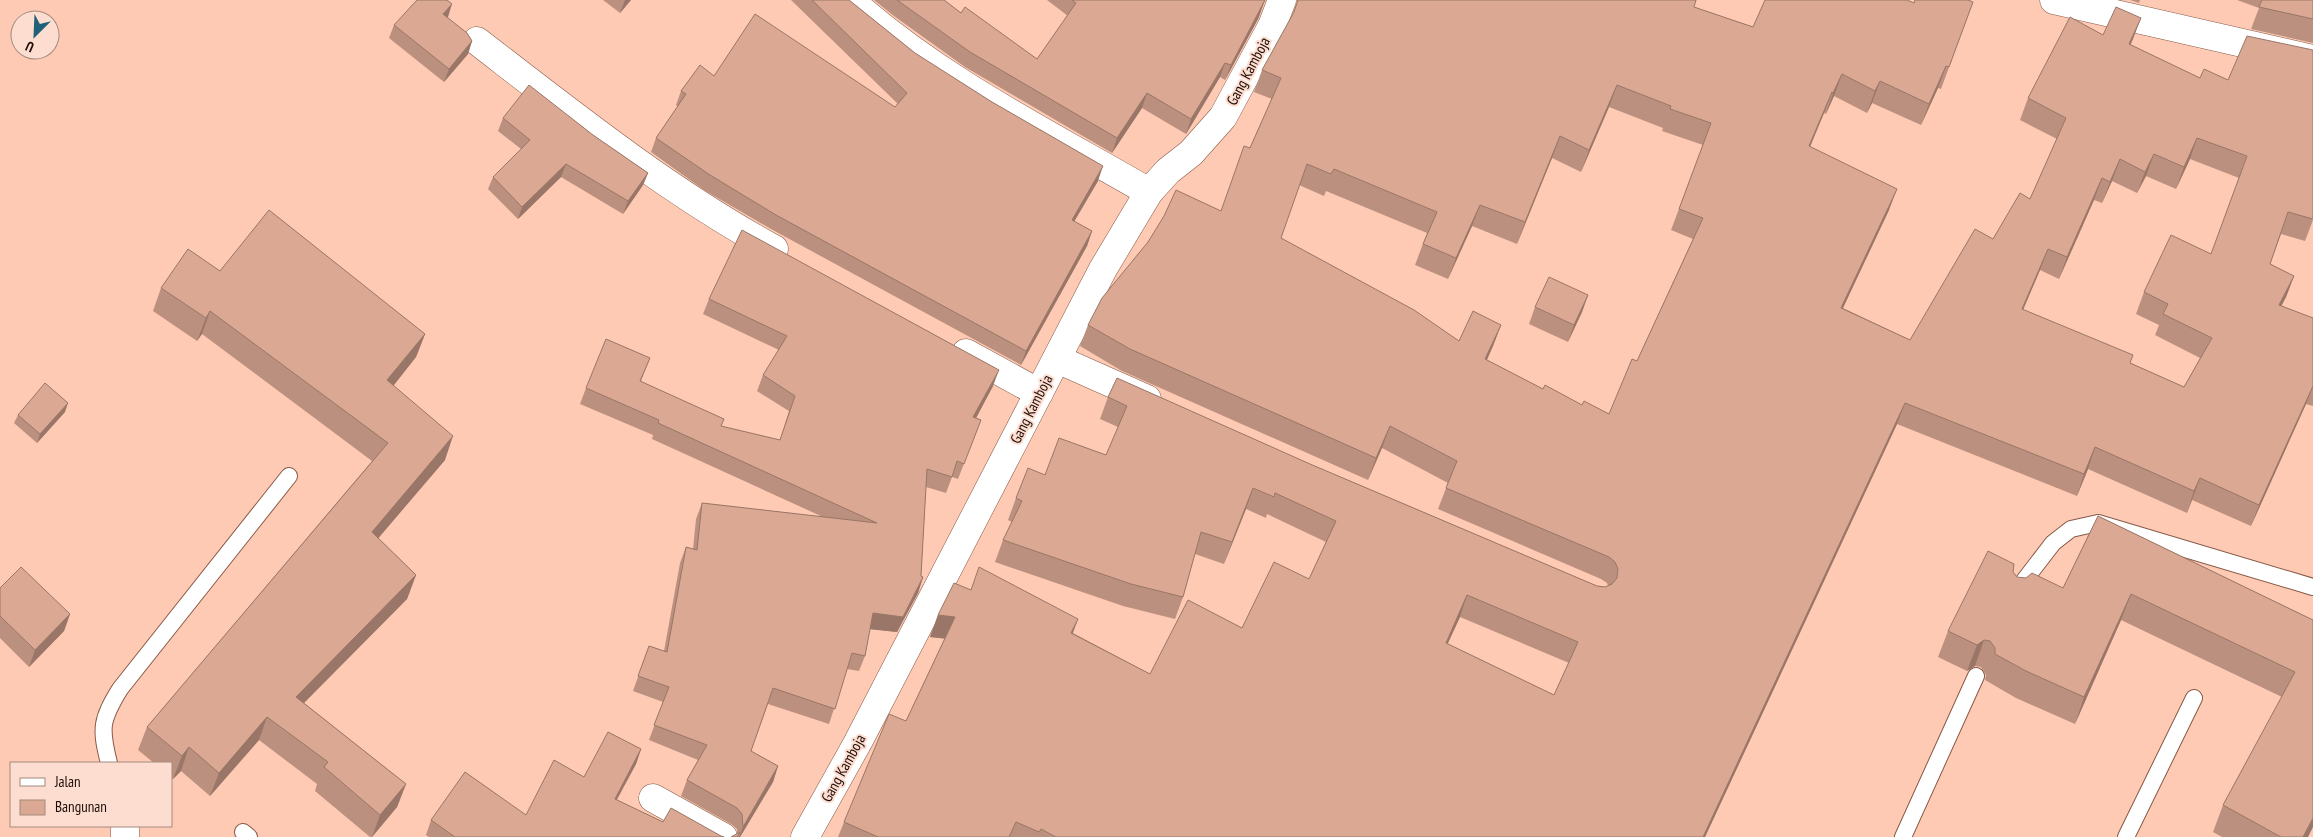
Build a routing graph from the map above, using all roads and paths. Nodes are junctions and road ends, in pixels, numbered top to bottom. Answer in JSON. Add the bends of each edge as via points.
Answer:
{"nodes":[{"id":1,"x":850,"y":0,"type":"edge"},
{"id":2,"x":1282,"y":0,"type":"edge"},
{"id":3,"x":2054,"y":0,"type":"edge"},
{"id":4,"x":477,"y":41,"type":"dead end"},
{"id":5,"x":2313,"y":59,"type":"edge"},
{"id":6,"x":1149,"y":192,"type":"junction"},
{"id":7,"x":798,"y":262,"type":"edge"},
{"id":8,"x":944,"y":342,"type":"edge"},
{"id":9,"x":1057,"y":359,"type":"junction"},
{"id":10,"x":1039,"y":392,"type":"junction"},
{"id":11,"x":1173,"y":411,"type":"edge"},
{"id":12,"x":289,"y":476,"type":"dead end"},
{"id":13,"x":2313,"y":587,"type":"edge"},
{"id":14,"x":2013,"y":595,"type":"edge"},
{"id":15,"x":1976,"y":676,"type":"dead end"},
{"id":16,"x":2194,"y":698,"type":"dead end"},
{"id":17,"x":109,"y":762,"type":"edge"},
{"id":18,"x":653,"y":798,"type":"dead end"},
{"id":19,"x":723,"y":837,"type":"edge"},
{"id":20,"x":805,"y":837,"type":"edge"},
{"id":21,"x":1903,"y":837,"type":"edge"},
{"id":22,"x":2126,"y":837,"type":"edge"}],
"edges":[{"from":1,"to":6,"type":"street","via":[[966,87]]},
{"from":2,"to":6,"type":"street","name":"Gang Kamboja","via":[[1272,26],[1223,117],[1192,152]]},
{"from":3,"to":5,"type":"street"},
{"from":4,"to":7,"type":"street","via":[[598,135],[696,203]]},
{"from":6,"to":9,"type":"street","name":"Gang Kamboja","via":[[1103,269]]},
{"from":8,"to":10,"type":"street"},
{"from":9,"to":10,"type":"street","name":"Gang Kamboja"},
{"from":9,"to":11,"type":"street"},
{"from":10,"to":20,"type":"street","name":"Gang Kamboja","via":[[858,742]]},
{"from":12,"to":17,"type":"lane","via":[[120,689],[106,712],[102,739]]},
{"from":13,"to":14,"type":"lane","via":[[2098,523],[2071,529],[2053,543]]},
{"from":15,"to":21,"type":"lane"},
{"from":16,"to":22,"type":"lane"},
{"from":18,"to":19,"type":"street"}]}
